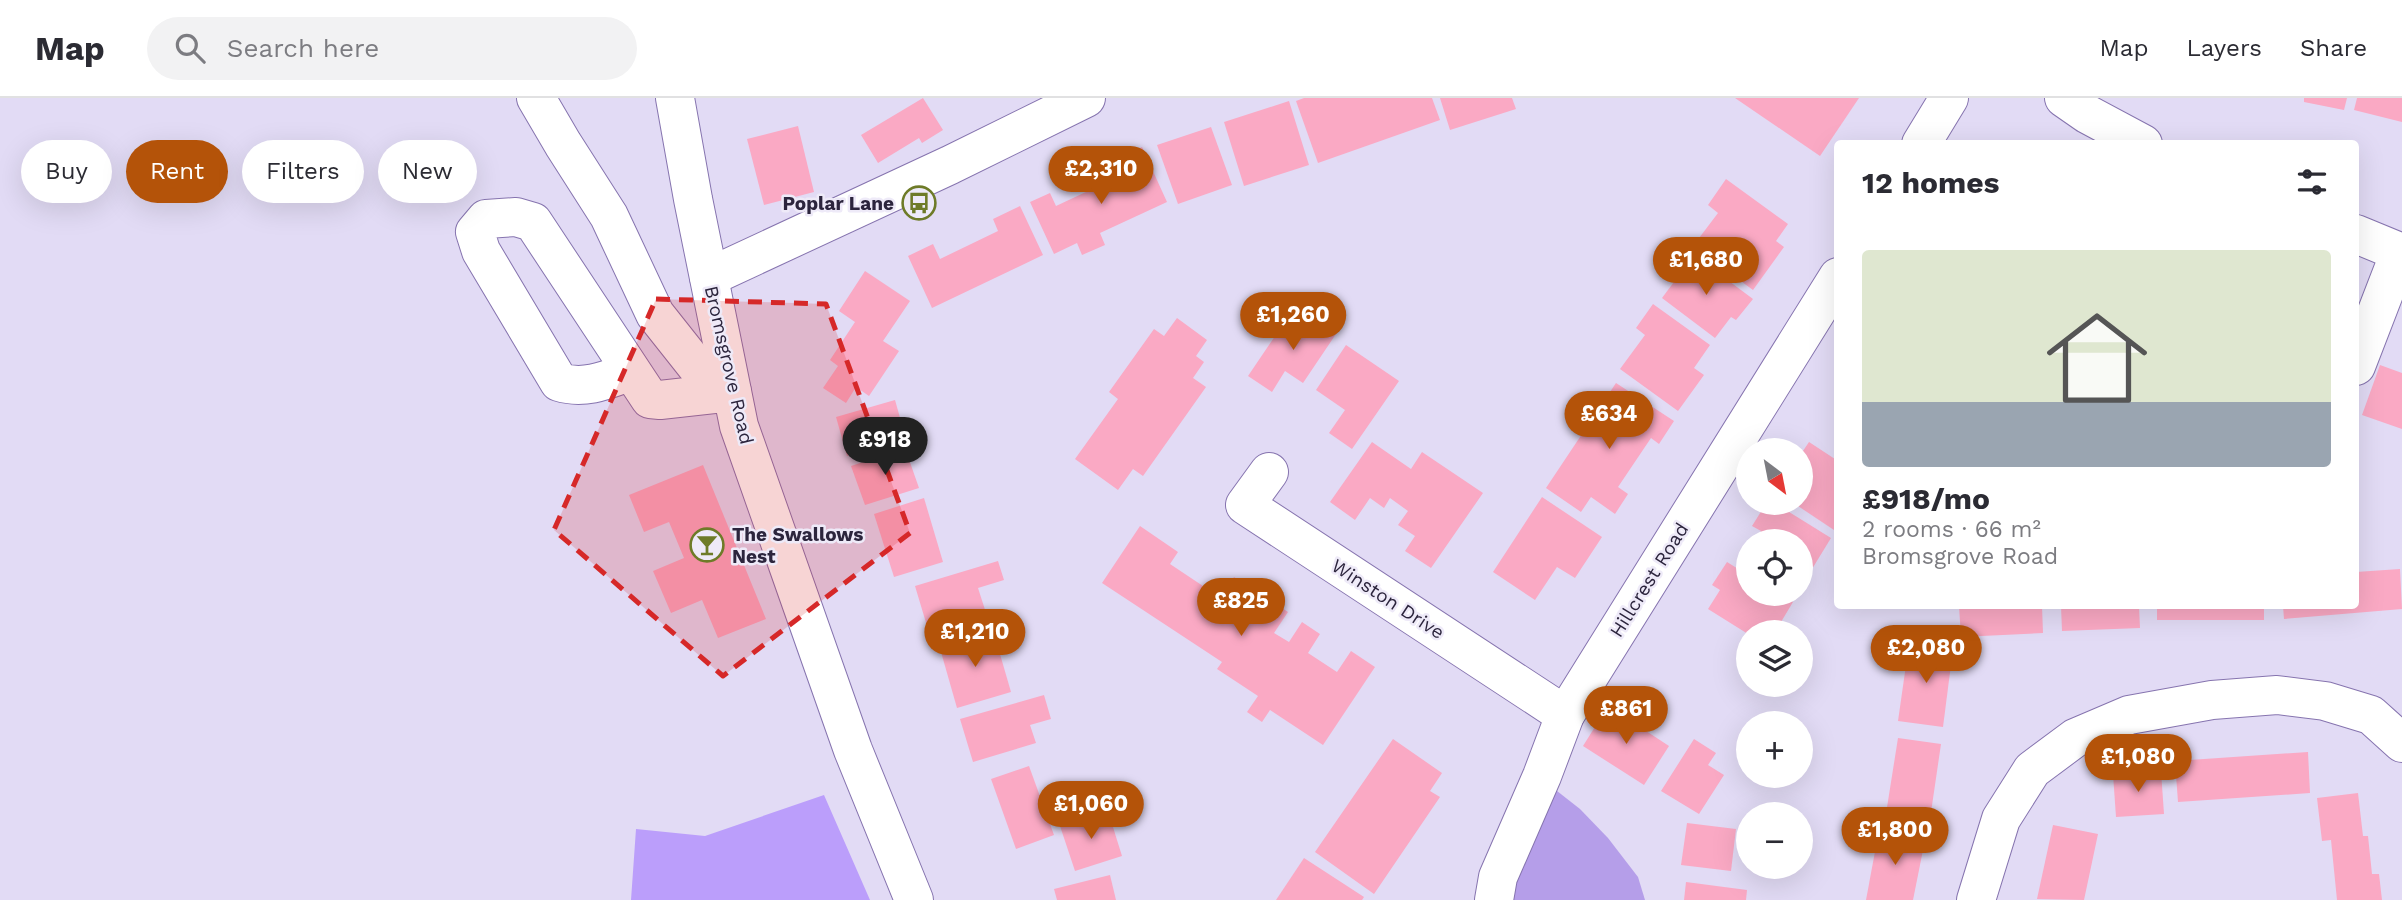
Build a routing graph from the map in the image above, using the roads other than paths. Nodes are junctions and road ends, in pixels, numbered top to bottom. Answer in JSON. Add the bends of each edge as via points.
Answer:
{"nodes":[{"id":1,"x":536,"y":98,"type":"edge"},
{"id":2,"x":675,"y":98,"type":"edge"},
{"id":3,"x":1086,"y":98,"type":"edge"},
{"id":4,"x":1949,"y":98,"type":"edge"},
{"id":5,"x":2064,"y":98,"type":"edge"},
{"id":6,"x":1923,"y":140,"type":"edge"},
{"id":7,"x":2136,"y":140,"type":"edge"},
{"id":8,"x":2359,"y":235,"type":"edge"},
{"id":9,"x":2401,"y":253,"type":"edge"},
{"id":10,"x":709,"y":277,"type":"junction"},
{"id":11,"x":1834,"y":283,"type":"edge"},
{"id":12,"x":2359,"y":358,"type":"edge"},
{"id":13,"x":631,"y":371,"type":"junction"},
{"id":14,"x":723,"y":393,"type":"junction"},
{"id":15,"x":1269,"y":472,"type":"dead end"},
{"id":16,"x":1565,"y":715,"type":"junction"},
{"id":17,"x":2402,"y":743,"type":"edge"},
{"id":18,"x":914,"y":900,"type":"edge"},
{"id":19,"x":1494,"y":900,"type":"edge"},
{"id":20,"x":1976,"y":900,"type":"edge"}],
"edges":[{"from":1,"to":14,"type":"street","via":[[609,216],[654,314]]},
{"from":2,"to":10,"type":"street","name":"Bromsgrove Road"},
{"from":3,"to":10,"type":"street"},
{"from":4,"to":6,"type":"street"},
{"from":5,"to":7,"type":"street"},
{"from":8,"to":9,"type":"street"},
{"from":9,"to":12,"type":"street"},
{"from":10,"to":14,"type":"street","name":"Bromsgrove Road"},
{"from":11,"to":16,"type":"street","name":"Hillcrest Road"},
{"from":13,"to":13,"type":"street","via":[[533,222],[516,217],[486,219],[475,232],[481,251],[559,382],[598,384]]},
{"from":13,"to":14,"type":"street","via":[[650,399]]},
{"from":14,"to":18,"type":"street","name":"Bromsgrove Road","via":[[739,426],[853,750]]},
{"from":15,"to":16,"type":"street","name":"Winston Drive","via":[[1245,505]]},
{"from":16,"to":19,"type":"street","name":"Hillcrest Road","via":[[1498,877]]},
{"from":17,"to":20,"type":"street","via":[[2371,715],[2325,701],[2277,695],[2212,700],[2129,715],[2076,738],[2032,770],[2001,818]]}]}
